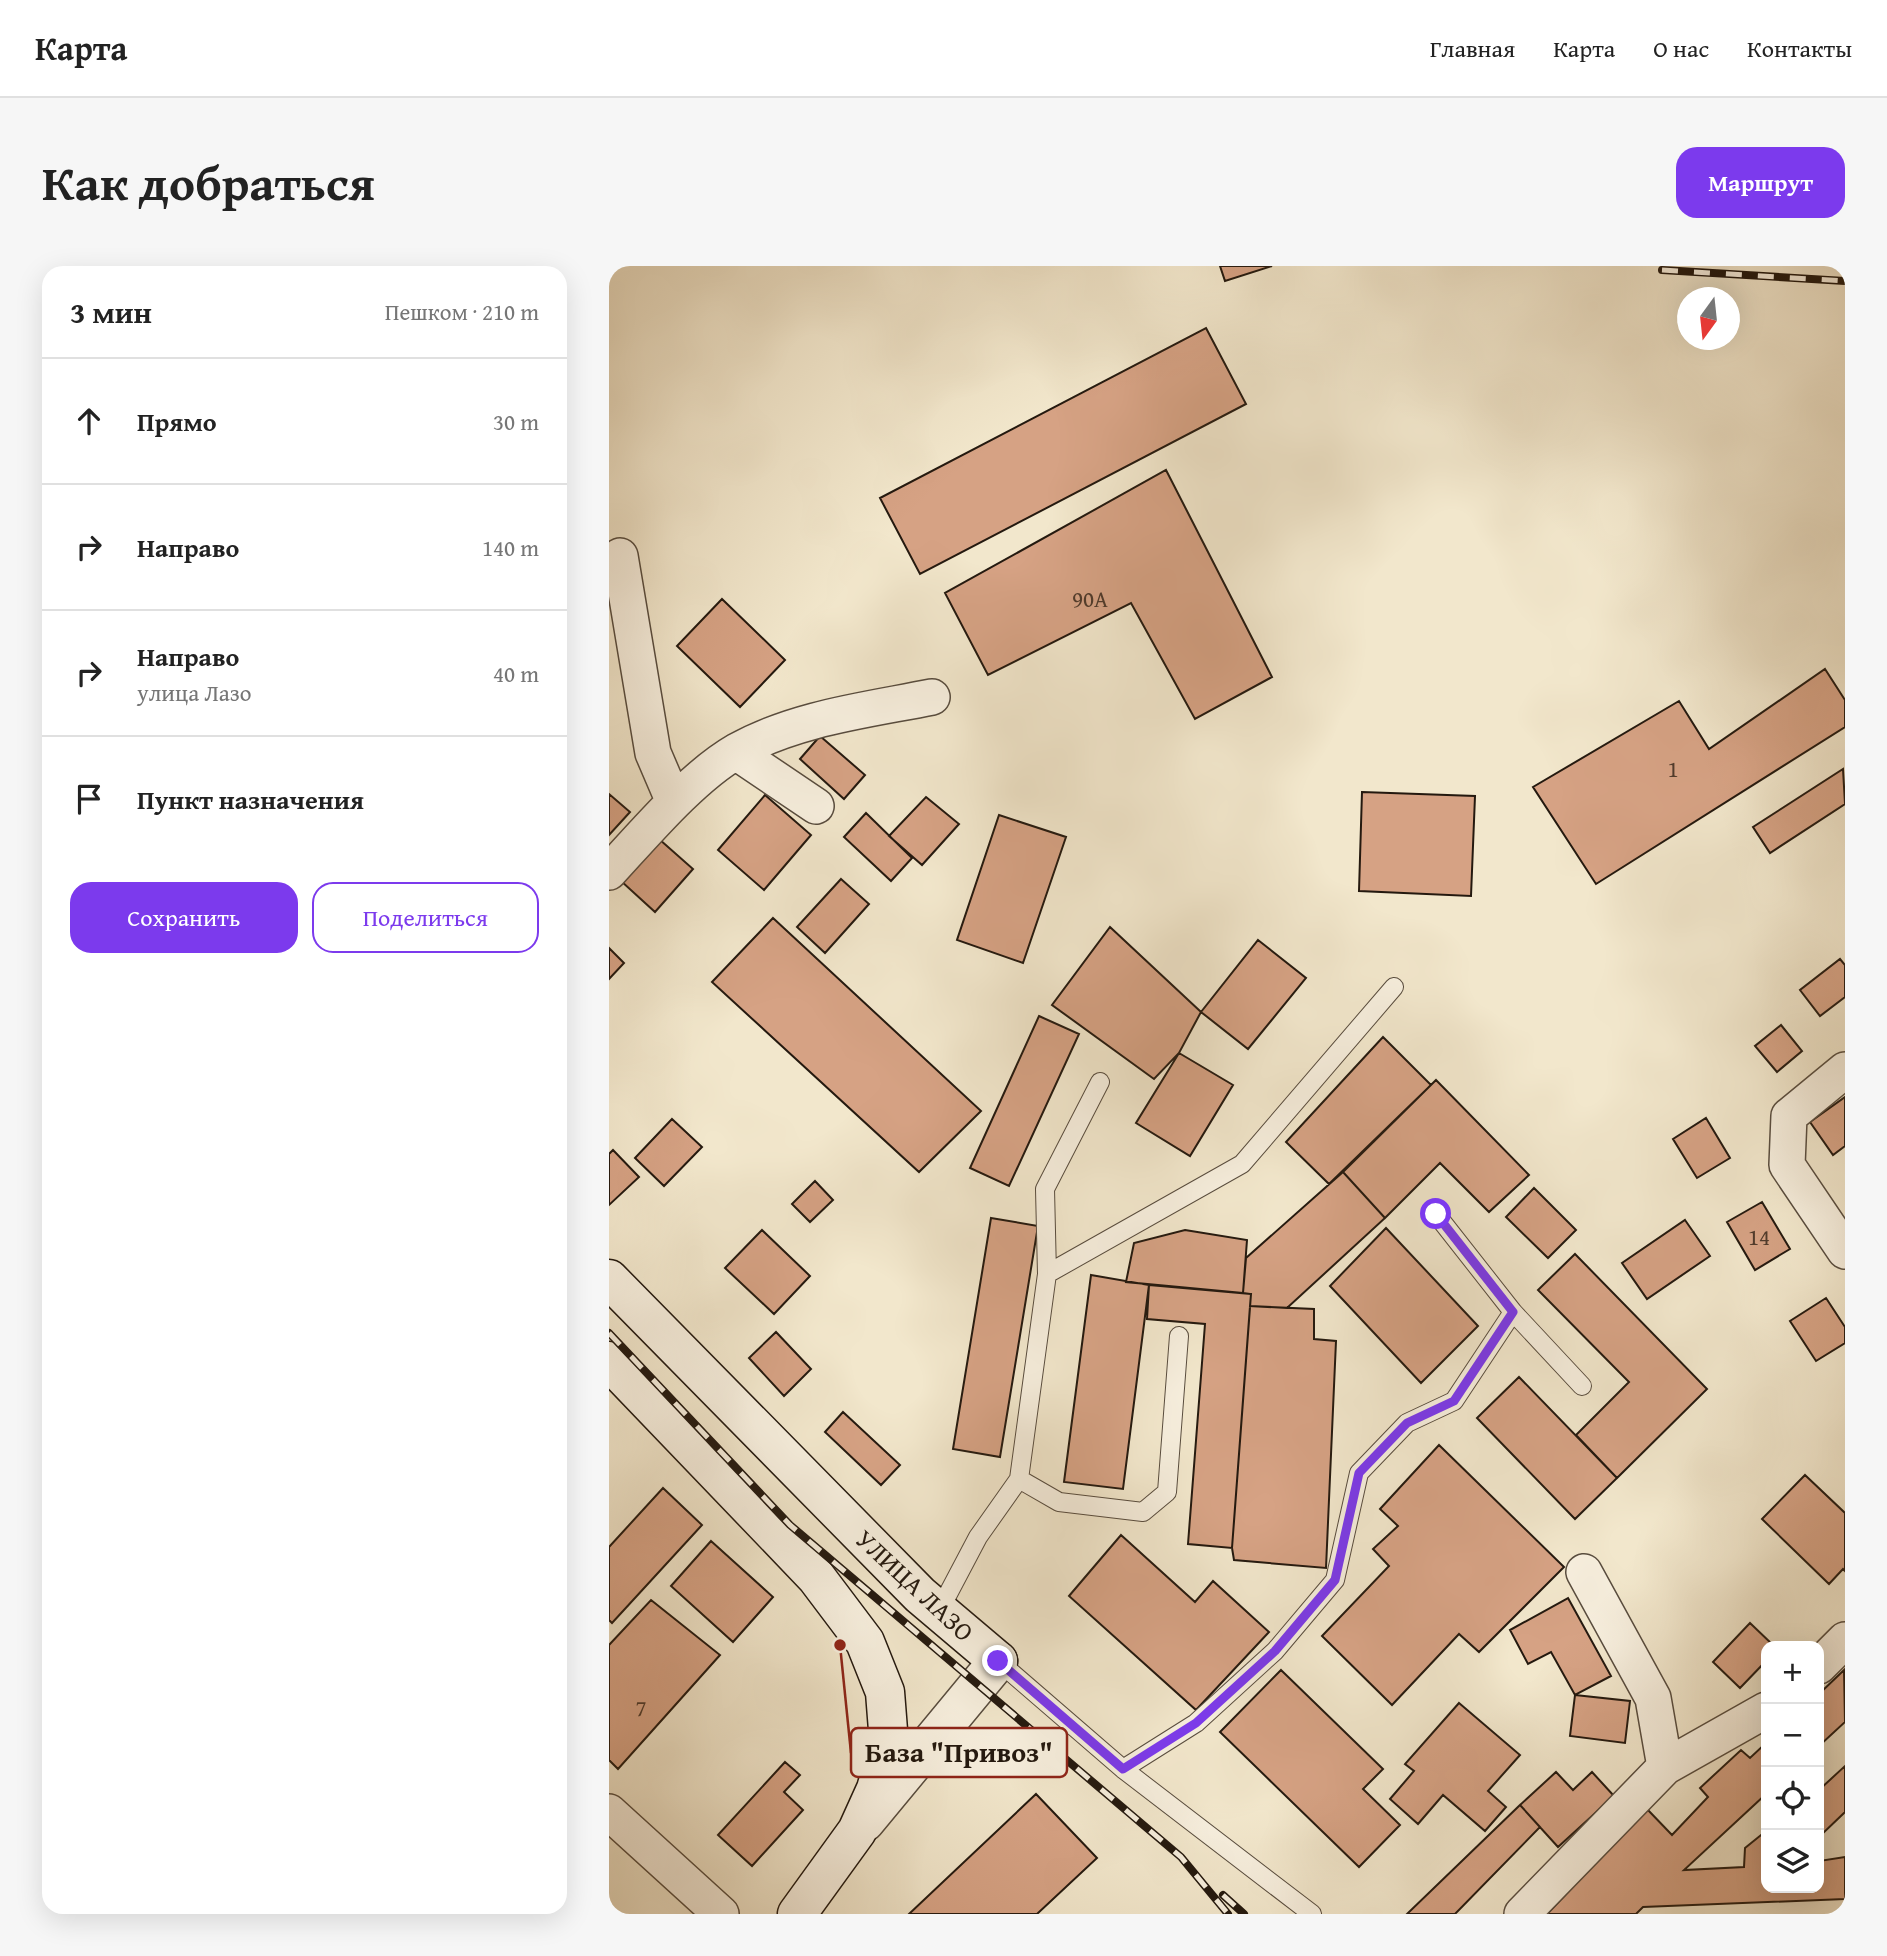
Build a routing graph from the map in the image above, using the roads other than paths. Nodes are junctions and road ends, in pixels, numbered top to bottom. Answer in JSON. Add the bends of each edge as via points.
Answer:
{"nodes":[{"id":1,"x":620,"y":556,"type":"dead end"},
{"id":2,"x":932,"y":697,"type":"dead end"},
{"id":3,"x":736,"y":752,"type":"junction"},
{"id":4,"x":674,"y":802,"type":"junction"},
{"id":5,"x":815,"y":806,"type":"dead end"},
{"id":6,"x":609,"y":872,"type":"edge"},
{"id":7,"x":1394,"y":987,"type":"dead end"},
{"id":8,"x":1845,"y":1070,"type":"edge"},
{"id":9,"x":1100,"y":1082,"type":"dead end"},
{"id":10,"x":1436,"y":1214,"type":"dead end"},
{"id":11,"x":1845,"y":1251,"type":"edge"},
{"id":12,"x":1047,"y":1274,"type":"junction"},
{"id":13,"x":609,"y":1279,"type":"edge"},
{"id":14,"x":1513,"y":1312,"type":"junction"},
{"id":15,"x":1179,"y":1336,"type":"dead end"},
{"id":16,"x":609,"y":1361,"type":"edge"},
{"id":17,"x":1582,"y":1386,"type":"dead end"},
{"id":18,"x":1019,"y":1479,"type":"junction"},
{"id":19,"x":1584,"y":1572,"type":"dead end"},
{"id":20,"x":939,"y":1611,"type":"junction"},
{"id":21,"x":1845,"y":1640,"type":"edge"},
{"id":22,"x":998,"y":1661,"type":"junction"},
{"id":23,"x":1824,"y":1661,"type":"edge"},
{"id":24,"x":1761,"y":1713,"type":"edge"},
{"id":25,"x":1665,"y":1767,"type":"junction"},
{"id":26,"x":1123,"y":1769,"type":"junction"},
{"id":27,"x":609,"y":1812,"type":"edge"},
{"id":28,"x":857,"y":1831,"type":"junction"},
{"id":29,"x":721,"y":1914,"type":"edge"},
{"id":30,"x":797,"y":1914,"type":"edge"},
{"id":31,"x":1312,"y":1914,"type":"edge"},
{"id":32,"x":1522,"y":1914,"type":"edge"}],
"edges":[{"from":1,"to":4,"type":"street","via":[[653,753]]},
{"from":2,"to":3,"type":"street","via":[[797,726]]},
{"from":3,"to":4,"type":"street"},
{"from":3,"to":5,"type":"street"},
{"from":4,"to":6,"type":"street"},
{"from":7,"to":12,"type":"lane","via":[[1243,1164]]},
{"from":8,"to":11,"type":"street","via":[[1789,1116],[1787,1165]]},
{"from":9,"to":12,"type":"lane","via":[[1045,1189]]},
{"from":10,"to":14,"type":"lane"},
{"from":12,"to":18,"type":"lane"},
{"from":13,"to":20,"type":"main road","name":"УЛИЦА ЛАЗО"},
{"from":14,"to":17,"type":"lane"},
{"from":14,"to":26,"type":"lane","via":[[1454,1401],[1407,1423],[1359,1473],[1335,1580],[1275,1651],[1196,1723]]},
{"from":15,"to":18,"type":"lane","via":[[1167,1492],[1143,1512],[1059,1502]]},
{"from":16,"to":28,"type":"main road","via":[[816,1577],[865,1642],[884,1692],[889,1743],[876,1789]]},
{"from":18,"to":20,"type":"lane","via":[[978,1537]]},
{"from":19,"to":25,"type":"street","via":[[1653,1698]]},
{"from":20,"to":22,"type":"main road","name":"УЛИЦА ЛАЗО"},
{"from":21,"to":23,"type":"street"},
{"from":22,"to":26,"type":"lane","name":"УЛИЦА ЛАЗО"},
{"from":22,"to":28,"type":"main road"},
{"from":24,"to":25,"type":"street"},
{"from":25,"to":32,"type":"street"},
{"from":26,"to":31,"type":"lane","name":"УЛИЦА ЛАЗО"},
{"from":27,"to":29,"type":"street"},
{"from":28,"to":30,"type":"main road"}]}
